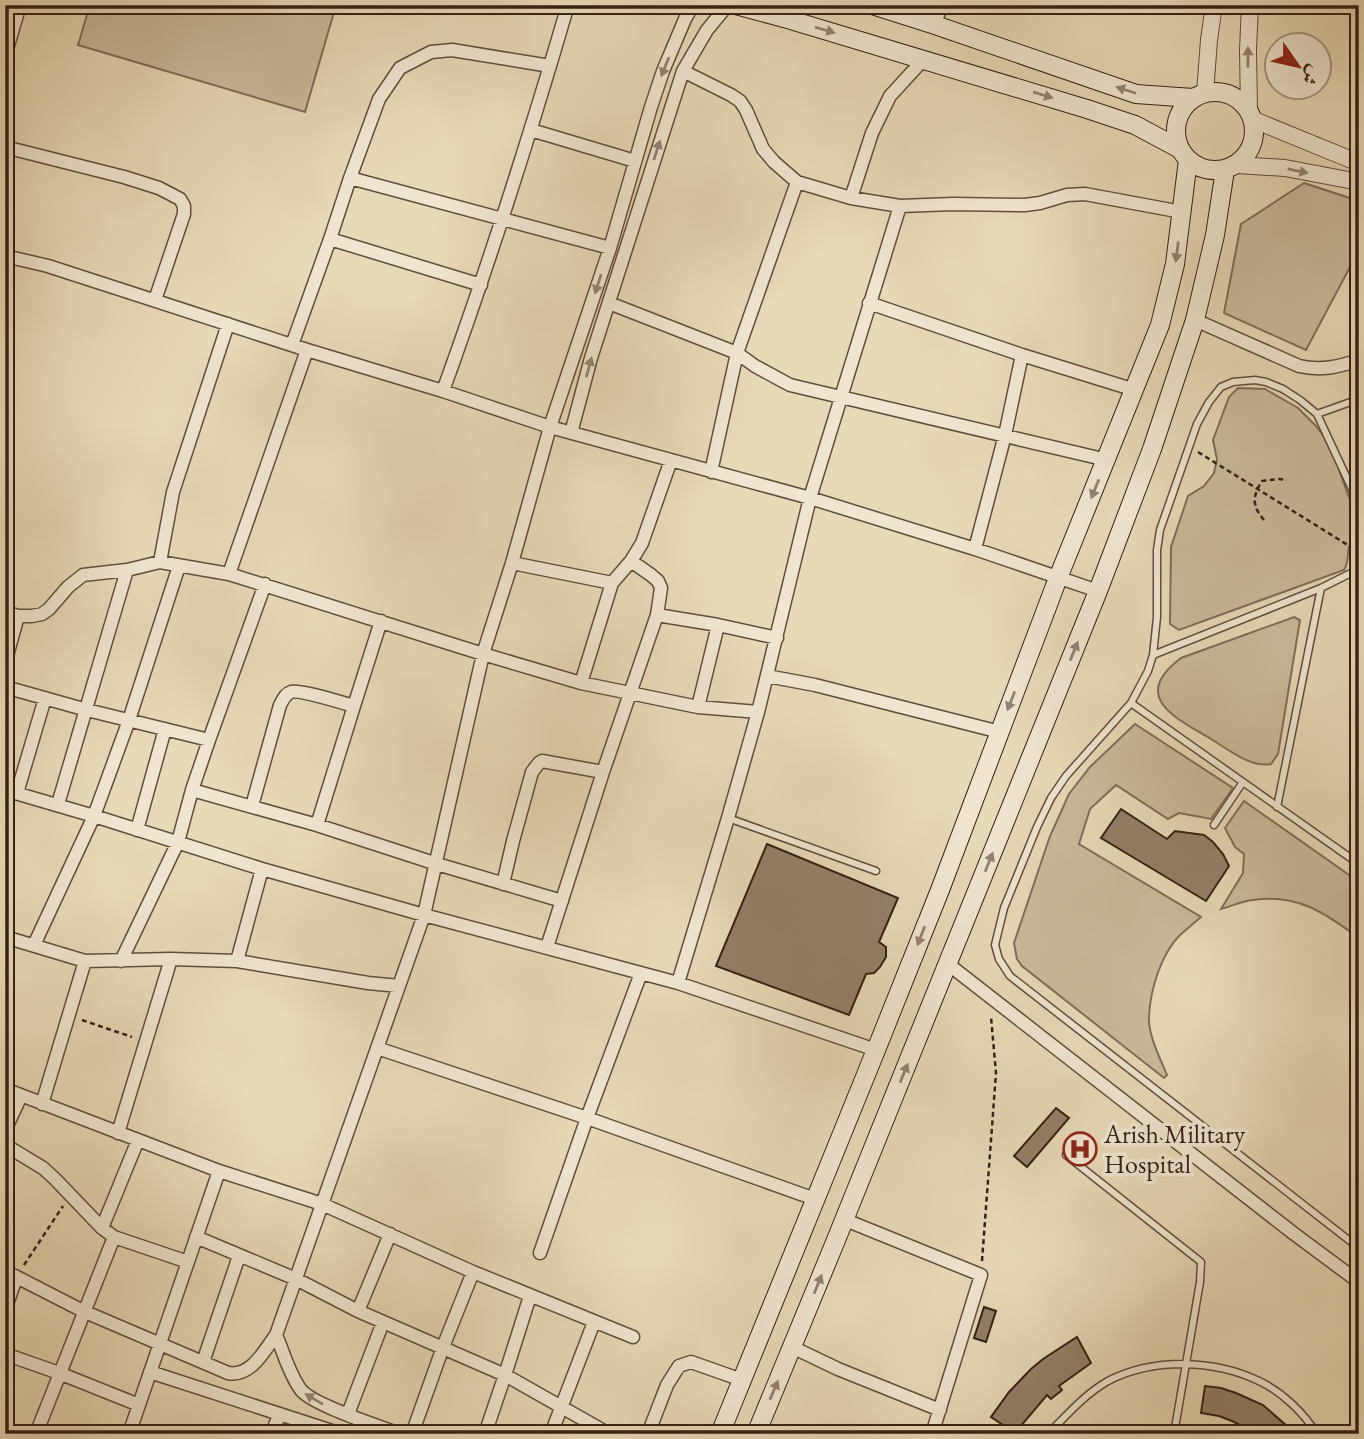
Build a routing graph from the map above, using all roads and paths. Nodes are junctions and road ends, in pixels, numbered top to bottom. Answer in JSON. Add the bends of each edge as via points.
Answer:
{"nodes":[{"id":1,"x":20,"y":5,"type":"edge"},
{"id":2,"x":568,"y":5,"type":"edge"},
{"id":3,"x":694,"y":5,"type":"edge"},
{"id":4,"x":872,"y":5,"type":"edge"},
{"id":5,"x":940,"y":5,"type":"edge"},
{"id":6,"x":1214,"y":5,"type":"edge"},
{"id":7,"x":1251,"y":5,"type":"edge"},
{"id":8,"x":729,"y":6,"type":"edge"},
{"id":9,"x":935,"y":25,"type":"junction"},
{"id":10,"x":5,"y":56,"type":"edge"},
{"id":11,"x":924,"y":59,"type":"junction"},
{"id":12,"x":550,"y":66,"type":"junction"},
{"id":13,"x":682,"y":71,"type":"junction"},
{"id":14,"x":1199,"y":96,"type":"junction"},
{"id":15,"x":1251,"y":115,"type":"junction"},
{"id":16,"x":531,"y":130,"type":"junction"},
{"id":17,"x":5,"y":147,"type":"edge"},
{"id":18,"x":1184,"y":154,"type":"junction"},
{"id":19,"x":635,"y":161,"type":"junction"},
{"id":20,"x":1359,"y":163,"type":"edge"},
{"id":21,"x":1231,"y":167,"type":"junction"},
{"id":22,"x":350,"y":178,"type":"junction"},
{"id":23,"x":797,"y":182,"type":"junction"},
{"id":24,"x":1359,"y":182,"type":"edge"},
{"id":25,"x":851,"y":198,"type":"junction"},
{"id":26,"x":900,"y":206,"type":"junction"},
{"id":27,"x":1182,"y":212,"type":"junction"},
{"id":28,"x":503,"y":218,"type":"junction"},
{"id":29,"x":330,"y":239,"type":"junction"},
{"id":30,"x":610,"y":248,"type":"junction"},
{"id":31,"x":5,"y":256,"type":"edge"},
{"id":32,"x":481,"y":285,"type":"junction"},
{"id":33,"x":155,"y":300,"type":"junction"},
{"id":34,"x":609,"y":303,"type":"junction"},
{"id":35,"x":869,"y":303,"type":"junction"},
{"id":36,"x":1195,"y":320,"type":"junction"},
{"id":37,"x":228,"y":324,"type":"junction"},
{"id":38,"x":292,"y":345,"type":"junction"},
{"id":39,"x":307,"y":349,"type":"junction"},
{"id":40,"x":737,"y":353,"type":"junction"},
{"id":41,"x":1022,"y":355,"type":"junction"},
{"id":42,"x":1359,"y":360,"type":"edge"},
{"id":43,"x":1135,"y":390,"type":"junction"},
{"id":44,"x":443,"y":391,"type":"junction"},
{"id":45,"x":841,"y":396,"type":"junction"},
{"id":46,"x":1359,"y":399,"type":"edge"},
{"id":47,"x":1318,"y":414,"type":"junction"},
{"id":48,"x":550,"y":428,"type":"junction"},
{"id":49,"x":571,"y":433,"type":"junction"},
{"id":50,"x":1005,"y":435,"type":"junction"},
{"id":51,"x":1190,"y":446,"type":"junction"},
{"id":52,"x":671,"y":460,"type":"junction"},
{"id":53,"x":1107,"y":460,"type":"junction"},
{"id":54,"x":711,"y":472,"type":"junction"},
{"id":55,"x":1287,"y":480,"type":"dead end"},
{"id":56,"x":1257,"y":489,"type":"junction"},
{"id":57,"x":810,"y":498,"type":"junction"},
{"id":58,"x":1359,"y":504,"type":"edge"},
{"id":59,"x":1264,"y":520,"type":"dead end"},
{"id":60,"x":975,"y":549,"type":"junction"},
{"id":61,"x":1359,"y":552,"type":"edge"},
{"id":62,"x":631,"y":561,"type":"junction"},
{"id":63,"x":160,"y":562,"type":"junction"},
{"id":64,"x":512,"y":563,"type":"junction"},
{"id":65,"x":179,"y":566,"type":"junction"},
{"id":66,"x":1359,"y":569,"type":"edge"},
{"id":67,"x":127,"y":570,"type":"junction"},
{"id":68,"x":229,"y":574,"type":"junction"},
{"id":69,"x":1058,"y":578,"type":"junction"},
{"id":70,"x":612,"y":583,"type":"junction"},
{"id":71,"x":265,"y":584,"type":"junction"},
{"id":72,"x":1321,"y":588,"type":"junction"},
{"id":73,"x":1098,"y":591,"type":"junction"},
{"id":74,"x":5,"y":612,"type":"edge"},
{"id":75,"x":657,"y":615,"type":"junction"},
{"id":76,"x":18,"y":616,"type":"junction"},
{"id":77,"x":381,"y":621,"type":"junction"},
{"id":78,"x":718,"y":625,"type":"junction"},
{"id":79,"x":777,"y":638,"type":"junction"},
{"id":80,"x":483,"y":654,"type":"junction"},
{"id":81,"x":1153,"y":655,"type":"junction"},
{"id":82,"x":5,"y":663,"type":"edge"},
{"id":83,"x":767,"y":676,"type":"junction"},
{"id":84,"x":581,"y":683,"type":"junction"},
{"id":85,"x":5,"y":687,"type":"edge"},
{"id":86,"x":631,"y":694,"type":"junction"},
{"id":87,"x":45,"y":698,"type":"junction"},
{"id":88,"x":1131,"y":703,"type":"junction"},
{"id":89,"x":354,"y":706,"type":"junction"},
{"id":90,"x":698,"y":708,"type":"junction"},
{"id":91,"x":87,"y":709,"type":"junction"},
{"id":92,"x":758,"y":712,"type":"junction"},
{"id":93,"x":129,"y":720,"type":"junction"},
{"id":94,"x":165,"y":729,"type":"junction"},
{"id":95,"x":1000,"y":732,"type":"junction"},
{"id":96,"x":209,"y":740,"type":"junction"},
{"id":97,"x":603,"y":772,"type":"junction"},
{"id":98,"x":1243,"y":782,"type":"junction"},
{"id":99,"x":192,"y":790,"type":"junction"},
{"id":100,"x":9,"y":793,"type":"edge"},
{"id":101,"x":58,"y":804,"type":"junction"},
{"id":102,"x":252,"y":806,"type":"junction"},
{"id":103,"x":1277,"y":807,"type":"junction"},
{"id":104,"x":94,"y":816,"type":"junction"},
{"id":105,"x":728,"y":818,"type":"junction"},
{"id":106,"x":317,"y":825,"type":"junction"},
{"id":107,"x":1214,"y":825,"type":"dead end"},
{"id":108,"x":137,"y":830,"type":"junction"},
{"id":109,"x":178,"y":842,"type":"junction"},
{"id":110,"x":436,"y":864,"type":"junction"},
{"id":111,"x":1359,"y":864,"type":"edge"},
{"id":112,"x":262,"y":869,"type":"junction"},
{"id":113,"x":876,"y":871,"type":"dead end"},
{"id":114,"x":503,"y":884,"type":"junction"},
{"id":115,"x":562,"y":901,"type":"junction"},
{"id":116,"x":424,"y":915,"type":"junction"},
{"id":117,"x":5,"y":937,"type":"edge"},
{"id":118,"x":34,"y":945,"type":"junction"},
{"id":119,"x":547,"y":947,"type":"junction"},
{"id":120,"x":171,"y":959,"type":"junction"},
{"id":121,"x":85,"y":961,"type":"junction"},
{"id":122,"x":121,"y":961,"type":"junction"},
{"id":123,"x":237,"y":961,"type":"junction"},
{"id":124,"x":948,"y":964,"type":"junction"},
{"id":125,"x":641,"y":973,"type":"junction"},
{"id":126,"x":678,"y":983,"type":"junction"},
{"id":127,"x":399,"y":986,"type":"junction"},
{"id":128,"x":989,"y":995,"type":"junction"},
{"id":129,"x":69,"y":1016,"type":"junction"},
{"id":130,"x":145,"y":1042,"type":"junction"},
{"id":131,"x":377,"y":1048,"type":"junction"},
{"id":132,"x":876,"y":1050,"type":"junction"},
{"id":133,"x":5,"y":1089,"type":"edge"},
{"id":134,"x":21,"y":1096,"type":"junction"},
{"id":135,"x":42,"y":1104,"type":"junction"},
{"id":136,"x":587,"y":1118,"type":"junction"},
{"id":137,"x":5,"y":1130,"type":"edge"},
{"id":138,"x":118,"y":1133,"type":"junction"},
{"id":139,"x":138,"y":1140,"type":"junction"},
{"id":140,"x":5,"y":1145,"type":"edge"},
{"id":141,"x":1066,"y":1155,"type":"dead end"},
{"id":142,"x":219,"y":1171,"type":"junction"},
{"id":143,"x":71,"y":1194,"type":"junction"},
{"id":144,"x":815,"y":1199,"type":"junction"},
{"id":145,"x":323,"y":1204,"type":"junction"},
{"id":146,"x":844,"y":1219,"type":"junction"},
{"id":147,"x":102,"y":1228,"type":"junction"},
{"id":148,"x":390,"y":1234,"type":"junction"},
{"id":149,"x":114,"y":1237,"type":"junction"},
{"id":150,"x":196,"y":1237,"type":"junction"},
{"id":151,"x":1359,"y":1248,"type":"edge"},
{"id":152,"x":540,"y":1253,"type":"dead end"},
{"id":153,"x":239,"y":1256,"type":"junction"},
{"id":154,"x":188,"y":1262,"type":"junction"},
{"id":155,"x":473,"y":1272,"type":"junction"},
{"id":156,"x":11,"y":1274,"type":"edge"},
{"id":157,"x":981,"y":1275,"type":"junction"},
{"id":158,"x":296,"y":1279,"type":"junction"},
{"id":159,"x":1359,"y":1282,"type":"edge"},
{"id":160,"x":530,"y":1296,"type":"junction"},
{"id":161,"x":775,"y":1301,"type":"junction"},
{"id":162,"x":5,"y":1310,"type":"edge"},
{"id":163,"x":83,"y":1311,"type":"junction"},
{"id":164,"x":358,"y":1311,"type":"junction"},
{"id":165,"x":806,"y":1313,"type":"junction"},
{"id":166,"x":383,"y":1322,"type":"junction"},
{"id":167,"x":594,"y":1322,"type":"junction"},
{"id":168,"x":276,"y":1335,"type":"junction"},
{"id":169,"x":632,"y":1337,"type":"dead end"},
{"id":170,"x":160,"y":1343,"type":"junction"},
{"id":171,"x":443,"y":1347,"type":"junction"},
{"id":172,"x":792,"y":1347,"type":"junction"},
{"id":173,"x":5,"y":1354,"type":"edge"},
{"id":174,"x":203,"y":1362,"type":"junction"},
{"id":175,"x":1186,"y":1363,"type":"junction"},
{"id":176,"x":221,"y":1370,"type":"junction"},
{"id":177,"x":150,"y":1372,"type":"junction"},
{"id":178,"x":59,"y":1373,"type":"junction"},
{"id":179,"x":505,"y":1375,"type":"junction"},
{"id":180,"x":743,"y":1380,"type":"junction"},
{"id":181,"x":213,"y":1392,"type":"junction"},
{"id":182,"x":139,"y":1405,"type":"junction"},
{"id":183,"x":561,"y":1406,"type":"junction"},
{"id":184,"x":940,"y":1410,"type":"junction"},
{"id":185,"x":281,"y":1414,"type":"junction"},
{"id":186,"x":348,"y":1414,"type":"junction"},
{"id":187,"x":602,"y":1430,"type":"dead end"},
{"id":188,"x":36,"y":1434,"type":"edge"},
{"id":189,"x":129,"y":1434,"type":"edge"},
{"id":190,"x":271,"y":1434,"type":"edge"},
{"id":191,"x":341,"y":1434,"type":"edge"},
{"id":192,"x":400,"y":1434,"type":"edge"},
{"id":193,"x":412,"y":1434,"type":"edge"},
{"id":194,"x":485,"y":1434,"type":"edge"},
{"id":195,"x":551,"y":1434,"type":"edge"},
{"id":196,"x":648,"y":1434,"type":"edge"},
{"id":197,"x":720,"y":1434,"type":"edge"},
{"id":198,"x":756,"y":1434,"type":"edge"},
{"id":199,"x":932,"y":1434,"type":"edge"},
{"id":200,"x":1048,"y":1434,"type":"edge"},
{"id":201,"x":1174,"y":1434,"type":"edge"},
{"id":202,"x":1317,"y":1434,"type":"edge"}],
"edges":[{"from":1,"to":10,"type":"street"},
{"from":2,"to":12,"type":"street"},
{"from":3,"to":19,"type":"street","one_way":true,"via":[[663,71]]},
{"from":4,"to":9,"type":"main road"},
{"from":5,"to":9,"type":"street"},
{"from":6,"to":14,"type":"street"},
{"from":15,"to":7,"type":"street","one_way":true},
{"from":8,"to":11,"type":"main road","one_way":true},
{"from":8,"to":13,"type":"street","via":[[707,30]]},
{"from":14,"to":9,"type":"main road","one_way":true,"via":[[1136,94]]},
{"from":11,"to":18,"type":"main road","one_way":true,"via":[[1135,124]]},
{"from":11,"to":25,"type":"street","via":[[890,96],[872,133]]},
{"from":12,"to":16,"type":"street"},
{"from":12,"to":22,"type":"street","via":[[452,50],[416,59],[400,68],[380,99]]},
{"from":13,"to":23,"type":"street","via":[[740,102],[763,149]]},
{"from":34,"to":13,"type":"street","one_way":true},
{"from":14,"to":15,"type":"main road","via":[[1217,91],[1230,94],[1241,100]]},
{"from":14,"to":18,"type":"main road","via":[[1185,106],[1176,127]]},
{"from":15,"to":20,"type":"street"},
{"from":15,"to":21,"type":"main road","via":[[1253,143],[1247,155]]},
{"from":16,"to":19,"type":"street"},
{"from":16,"to":28,"type":"street"},
{"from":17,"to":33,"type":"street","via":[[124,177],[180,199],[184,214]]},
{"from":18,"to":21,"type":"main road","via":[[1212,171]]},
{"from":18,"to":27,"type":"main road"},
{"from":19,"to":30,"type":"street"},
{"from":21,"to":24,"type":"street","one_way":true,"via":[[1285,168]]},
{"from":21,"to":36,"type":"main road"},
{"from":22,"to":28,"type":"street"},
{"from":22,"to":29,"type":"street"},
{"from":23,"to":25,"type":"street"},
{"from":23,"to":40,"type":"street"},
{"from":25,"to":26,"type":"street"},
{"from":26,"to":27,"type":"street","via":[[1025,205],[1085,194]]},
{"from":26,"to":35,"type":"street"},
{"from":27,"to":43,"type":"main road","one_way":true,"via":[[1160,326]]},
{"from":28,"to":30,"type":"street"},
{"from":28,"to":32,"type":"street"},
{"from":29,"to":32,"type":"street"},
{"from":29,"to":38,"type":"street"},
{"from":30,"to":48,"type":"street","one_way":true},
{"from":31,"to":33,"type":"street"},
{"from":32,"to":44,"type":"street"},
{"from":33,"to":37,"type":"street"},
{"from":34,"to":40,"type":"street"},
{"from":49,"to":34,"type":"street","one_way":true},
{"from":35,"to":41,"type":"street"},
{"from":35,"to":45,"type":"street"},
{"from":36,"to":42,"type":"street","via":[[1299,366],[1329,369]]},
{"from":36,"to":73,"type":"main road"},
{"from":37,"to":38,"type":"street"},
{"from":37,"to":63,"type":"street","via":[[173,492]]},
{"from":38,"to":39,"type":"street"},
{"from":39,"to":44,"type":"street"},
{"from":39,"to":68,"type":"street"},
{"from":40,"to":45,"type":"street","via":[[790,385]]},
{"from":40,"to":54,"type":"street"},
{"from":41,"to":43,"type":"street"},
{"from":41,"to":50,"type":"street"},
{"from":43,"to":53,"type":"main road"},
{"from":44,"to":48,"type":"street"},
{"from":45,"to":50,"type":"street"},
{"from":45,"to":57,"type":"street"},
{"from":46,"to":47,"type":"lane"},
{"from":47,"to":51,"type":"lane","via":[[1266,382],[1233,382],[1221,387],[1209,402]]},
{"from":47,"to":58,"type":"lane"},
{"from":48,"to":49,"type":"street"},
{"from":48,"to":64,"type":"street"},
{"from":49,"to":52,"type":"street"},
{"from":50,"to":53,"type":"street"},
{"from":50,"to":60,"type":"street"},
{"from":51,"to":56,"type":"path"},
{"from":51,"to":81,"type":"lane","via":[[1160,530]]},
{"from":52,"to":54,"type":"street"},
{"from":52,"to":62,"type":"street","via":[[642,543]]},
{"from":53,"to":69,"type":"main road","one_way":true},
{"from":54,"to":57,"type":"street"},
{"from":55,"to":56,"type":"path","via":[[1262,481]]},
{"from":56,"to":59,"type":"path","via":[[1254,502]]},
{"from":56,"to":61,"type":"path"},
{"from":57,"to":60,"type":"street"},
{"from":57,"to":79,"type":"street"},
{"from":60,"to":69,"type":"street"},
{"from":62,"to":70,"type":"street"},
{"from":62,"to":75,"type":"street","via":[[658,581]]},
{"from":63,"to":65,"type":"street"},
{"from":63,"to":67,"type":"street"},
{"from":64,"to":70,"type":"street"},
{"from":64,"to":80,"type":"street"},
{"from":65,"to":68,"type":"street"},
{"from":65,"to":93,"type":"street"},
{"from":66,"to":72,"type":"lane"},
{"from":67,"to":76,"type":"street","via":[[83,575],[42,614]]},
{"from":67,"to":91,"type":"street"},
{"from":68,"to":71,"type":"street"},
{"from":69,"to":73,"type":"street"},
{"from":69,"to":95,"type":"main road","one_way":true},
{"from":70,"to":84,"type":"street"},
{"from":71,"to":77,"type":"street"},
{"from":71,"to":96,"type":"street"},
{"from":72,"to":81,"type":"lane"},
{"from":72,"to":103,"type":"lane"},
{"from":124,"to":73,"type":"main road","one_way":true},
{"from":74,"to":76,"type":"street"},
{"from":75,"to":78,"type":"street"},
{"from":75,"to":86,"type":"street"},
{"from":76,"to":82,"type":"street"},
{"from":77,"to":80,"type":"street"},
{"from":77,"to":89,"type":"street"},
{"from":78,"to":79,"type":"street"},
{"from":78,"to":90,"type":"street"},
{"from":79,"to":83,"type":"street"},
{"from":80,"to":84,"type":"street"},
{"from":80,"to":110,"type":"street"},
{"from":81,"to":88,"type":"lane"},
{"from":83,"to":92,"type":"street"},
{"from":83,"to":95,"type":"street"},
{"from":84,"to":86,"type":"street"},
{"from":85,"to":87,"type":"street"},
{"from":86,"to":90,"type":"street"},
{"from":86,"to":97,"type":"street"},
{"from":87,"to":91,"type":"street"},
{"from":87,"to":100,"type":"street"},
{"from":88,"to":98,"type":"lane"},
{"from":88,"to":151,"type":"lane","via":[[1066,776],[1046,808],[1004,908],[995,945],[999,959],[1010,976]]},
{"from":89,"to":102,"type":"street","via":[[296,691],[286,695]]},
{"from":89,"to":106,"type":"street"},
{"from":90,"to":92,"type":"street"},
{"from":91,"to":93,"type":"street"},
{"from":91,"to":101,"type":"street"},
{"from":92,"to":105,"type":"street"},
{"from":93,"to":94,"type":"street"},
{"from":93,"to":104,"type":"street"},
{"from":94,"to":96,"type":"street"},
{"from":94,"to":108,"type":"street"},
{"from":95,"to":132,"type":"main road","one_way":true},
{"from":96,"to":99,"type":"street"},
{"from":97,"to":114,"type":"street","via":[[538,762]]},
{"from":97,"to":115,"type":"street"},
{"from":98,"to":103,"type":"lane"},
{"from":98,"to":107,"type":"lane"},
{"from":99,"to":102,"type":"street"},
{"from":99,"to":109,"type":"street"},
{"from":100,"to":101,"type":"street"},
{"from":101,"to":104,"type":"street"},
{"from":102,"to":106,"type":"street"},
{"from":103,"to":111,"type":"lane"},
{"from":104,"to":108,"type":"street"},
{"from":104,"to":118,"type":"street"},
{"from":105,"to":113,"type":"lane"},
{"from":105,"to":126,"type":"street"},
{"from":106,"to":110,"type":"street"},
{"from":108,"to":109,"type":"street"},
{"from":109,"to":112,"type":"street"},
{"from":109,"to":122,"type":"street"},
{"from":110,"to":114,"type":"street"},
{"from":110,"to":116,"type":"street"},
{"from":112,"to":116,"type":"street"},
{"from":112,"to":123,"type":"street"},
{"from":114,"to":115,"type":"street"},
{"from":115,"to":119,"type":"street"},
{"from":116,"to":119,"type":"street"},
{"from":116,"to":127,"type":"street"},
{"from":117,"to":118,"type":"street"},
{"from":118,"to":121,"type":"street"},
{"from":119,"to":125,"type":"street"},
{"from":120,"to":122,"type":"street"},
{"from":120,"to":123,"type":"street"},
{"from":120,"to":130,"type":"street"},
{"from":121,"to":122,"type":"street"},
{"from":121,"to":129,"type":"street"},
{"from":123,"to":127,"type":"street"},
{"from":124,"to":128,"type":"street"},
{"from":146,"to":124,"type":"main road","one_way":true},
{"from":125,"to":126,"type":"street"},
{"from":125,"to":136,"type":"street"},
{"from":126,"to":132,"type":"street"},
{"from":127,"to":131,"type":"street"},
{"from":128,"to":157,"type":"path","via":[[996,1073]]},
{"from":128,"to":159,"type":"street"},
{"from":129,"to":130,"type":"path"},
{"from":129,"to":135,"type":"street"},
{"from":130,"to":138,"type":"street"},
{"from":131,"to":136,"type":"street"},
{"from":131,"to":145,"type":"street"},
{"from":132,"to":144,"type":"main road"},
{"from":133,"to":134,"type":"street"},
{"from":134,"to":135,"type":"street"},
{"from":134,"to":137,"type":"street"},
{"from":135,"to":138,"type":"street"},
{"from":136,"to":144,"type":"street"},
{"from":136,"to":152,"type":"street"},
{"from":138,"to":139,"type":"street"},
{"from":139,"to":142,"type":"street"},
{"from":139,"to":147,"type":"street"},
{"from":140,"to":143,"type":"street","via":[[43,1168]]},
{"from":141,"to":175,"type":"lane","via":[[1201,1262]]},
{"from":142,"to":145,"type":"street"},
{"from":142,"to":150,"type":"street"},
{"from":143,"to":147,"type":"street"},
{"from":143,"to":156,"type":"path"},
{"from":144,"to":161,"type":"main road"},
{"from":145,"to":148,"type":"street"},
{"from":145,"to":158,"type":"street"},
{"from":146,"to":157,"type":"street"},
{"from":165,"to":146,"type":"main road","one_way":true},
{"from":147,"to":149,"type":"street"},
{"from":148,"to":155,"type":"street"},
{"from":148,"to":164,"type":"street"},
{"from":149,"to":154,"type":"street"},
{"from":149,"to":163,"type":"street"},
{"from":150,"to":153,"type":"street"},
{"from":150,"to":154,"type":"street"},
{"from":153,"to":158,"type":"street"},
{"from":153,"to":174,"type":"street"},
{"from":154,"to":170,"type":"street"},
{"from":155,"to":160,"type":"street"},
{"from":155,"to":171,"type":"street"},
{"from":156,"to":162,"type":"street"},
{"from":156,"to":163,"type":"street"},
{"from":157,"to":184,"type":"street"},
{"from":158,"to":164,"type":"street"},
{"from":158,"to":168,"type":"street"},
{"from":160,"to":167,"type":"street"},
{"from":160,"to":179,"type":"street"},
{"from":161,"to":165,"type":"main road"},
{"from":161,"to":180,"type":"main road"},
{"from":163,"to":170,"type":"street"},
{"from":163,"to":178,"type":"street"},
{"from":164,"to":166,"type":"street"},
{"from":165,"to":172,"type":"main road"},
{"from":166,"to":171,"type":"street"},
{"from":166,"to":186,"type":"street"},
{"from":167,"to":169,"type":"street"},
{"from":167,"to":183,"type":"street"},
{"from":168,"to":176,"type":"street","via":[[247,1370],[236,1375]]},
{"from":186,"to":168,"type":"street","one_way":true,"via":[[312,1400],[302,1391]]},
{"from":170,"to":174,"type":"street"},
{"from":170,"to":177,"type":"street"},
{"from":171,"to":179,"type":"street"},
{"from":171,"to":193,"type":"street"},
{"from":172,"to":184,"type":"street"},
{"from":198,"to":172,"type":"main road","one_way":true},
{"from":173,"to":178,"type":"street"},
{"from":174,"to":176,"type":"street"},
{"from":175,"to":200,"type":"lane","via":[[1143,1369],[1109,1381],[1089,1393]]},
{"from":175,"to":201,"type":"lane"},
{"from":175,"to":202,"type":"lane","via":[[1260,1381],[1296,1407]]},
{"from":176,"to":181,"type":"street"},
{"from":177,"to":181,"type":"street"},
{"from":177,"to":182,"type":"street"},
{"from":178,"to":182,"type":"street"},
{"from":178,"to":188,"type":"street"},
{"from":179,"to":183,"type":"street"},
{"from":179,"to":194,"type":"street"},
{"from":180,"to":196,"type":"street","via":[[691,1362],[679,1366]]},
{"from":180,"to":197,"type":"main road"},
{"from":181,"to":185,"type":"street"},
{"from":182,"to":189,"type":"street"},
{"from":183,"to":187,"type":"street"},
{"from":183,"to":195,"type":"street"},
{"from":184,"to":199,"type":"street"},
{"from":185,"to":190,"type":"street"},
{"from":185,"to":191,"type":"street"},
{"from":186,"to":192,"type":"street"}]}
